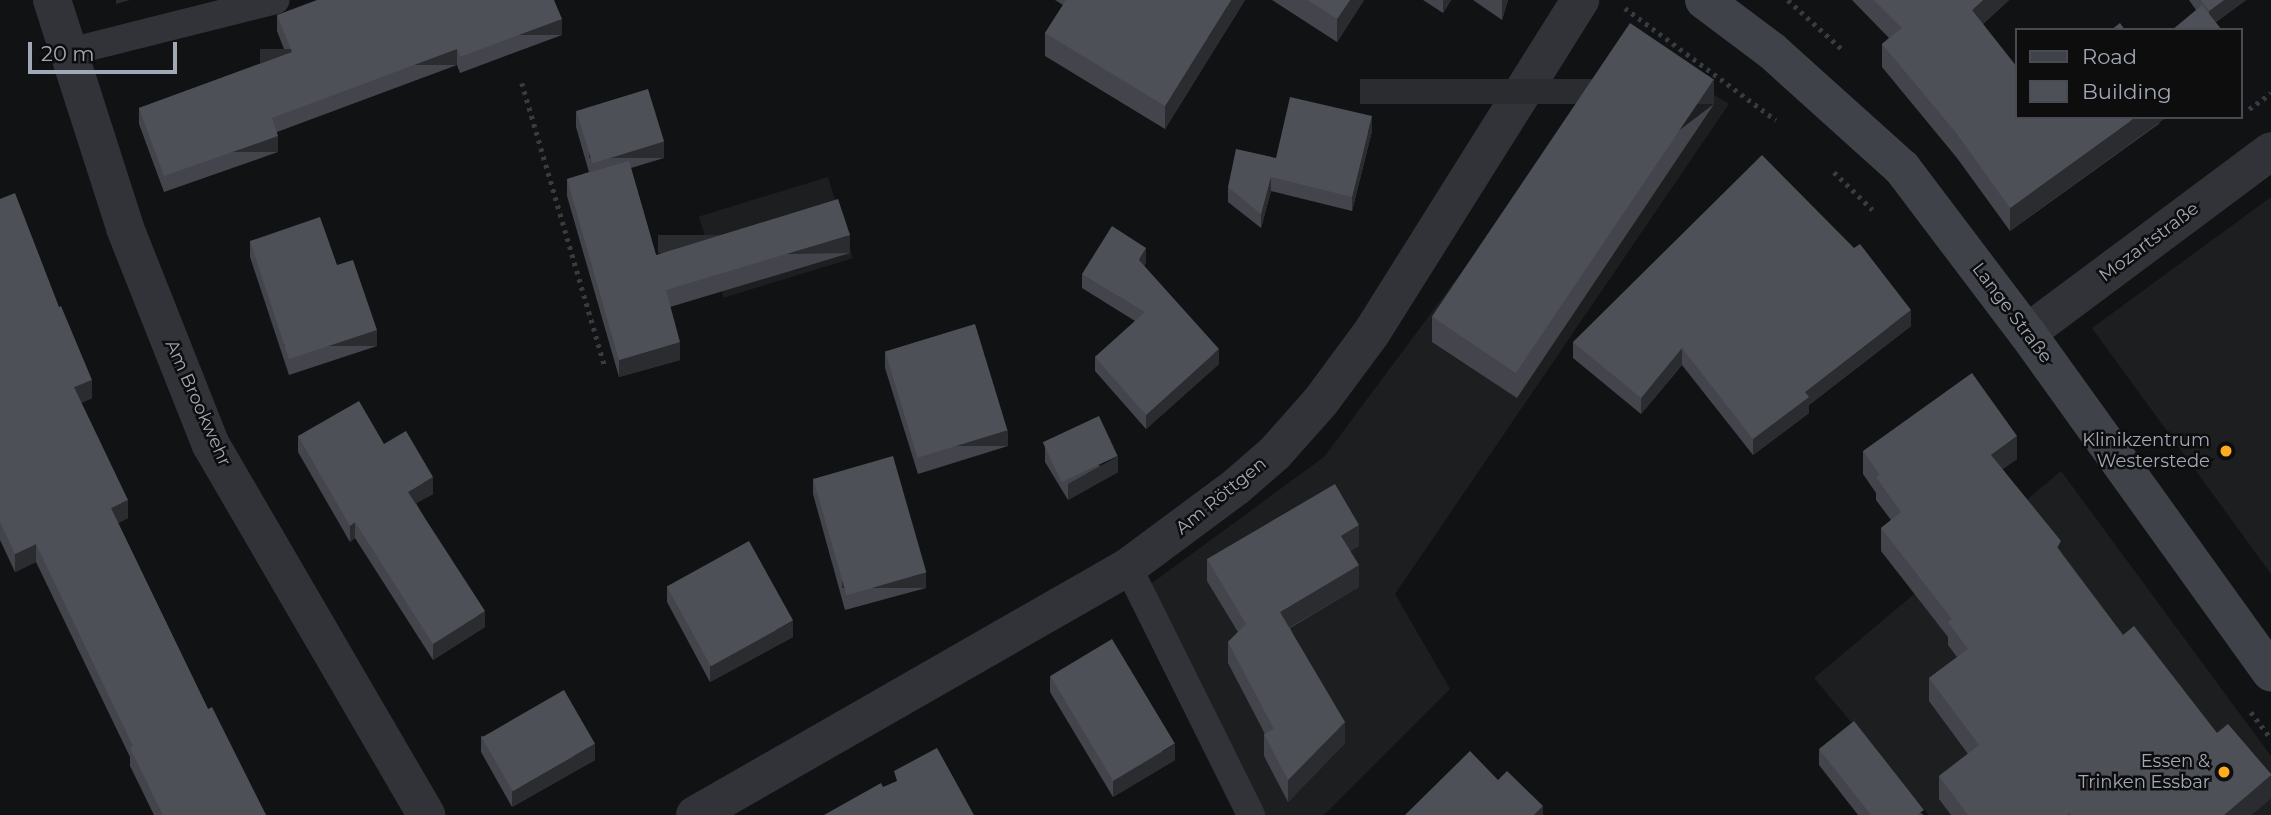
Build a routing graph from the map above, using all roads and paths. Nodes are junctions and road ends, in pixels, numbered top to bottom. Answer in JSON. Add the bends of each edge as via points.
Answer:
{"nodes":[{"id":1,"x":52,"y":0,"type":"edge"},
{"id":2,"x":276,"y":0,"type":"edge"},
{"id":3,"x":1580,"y":0,"type":"edge"},
{"id":4,"x":1613,"y":0,"type":"edge"},
{"id":5,"x":1704,"y":0,"type":"edge"},
{"id":6,"x":69,"y":52,"type":"junction"},
{"id":7,"x":522,"y":83,"type":"dead end"},
{"id":8,"x":2271,"y":93,"type":"edge"},
{"id":9,"x":2243,"y":114,"type":"edge"},
{"id":10,"x":1784,"y":127,"type":"dead end"},
{"id":11,"x":2271,"y":151,"type":"edge"},
{"id":12,"x":1831,"y":169,"type":"dead end"},
{"id":13,"x":1879,"y":217,"type":"dead end"},
{"id":14,"x":2027,"y":333,"type":"junction"},
{"id":15,"x":605,"y":367,"type":"dead end"},
{"id":16,"x":1128,"y":567,"type":"junction"},
{"id":17,"x":2271,"y":672,"type":"edge"},
{"id":18,"x":2243,"y":701,"type":"dead end"},
{"id":19,"x":2271,"y":739,"type":"edge"},
{"id":20,"x":426,"y":815,"type":"edge"},
{"id":21,"x":695,"y":815,"type":"edge"},
{"id":22,"x":1251,"y":815,"type":"edge"}],
"edges":[{"from":1,"to":6,"type":"street","name":"Am Brookwehr"},
{"from":2,"to":6,"type":"lane"},
{"from":3,"to":16,"type":"street","name":"Am Röttgen","via":[[1372,332],[1321,401],[1275,453],[1237,486]]},
{"from":4,"to":10,"type":"path"},
{"from":5,"to":14,"type":"street","name":"Lange Straße","via":[[1772,51],[1902,168]]},
{"from":6,"to":20,"type":"street","name":"Am Brookwehr","via":[[125,228],[211,445]]},
{"from":7,"to":15,"type":"path"},
{"from":8,"to":9,"type":"path"},
{"from":11,"to":14,"type":"street","name":"Mozartstraße"},
{"from":12,"to":13,"type":"path"},
{"from":14,"to":17,"type":"street","name":"Lange Straße"},
{"from":16,"to":21,"type":"street","name":"Am Röttgen"},
{"from":16,"to":22,"type":"lane"},
{"from":18,"to":19,"type":"path"}]}
